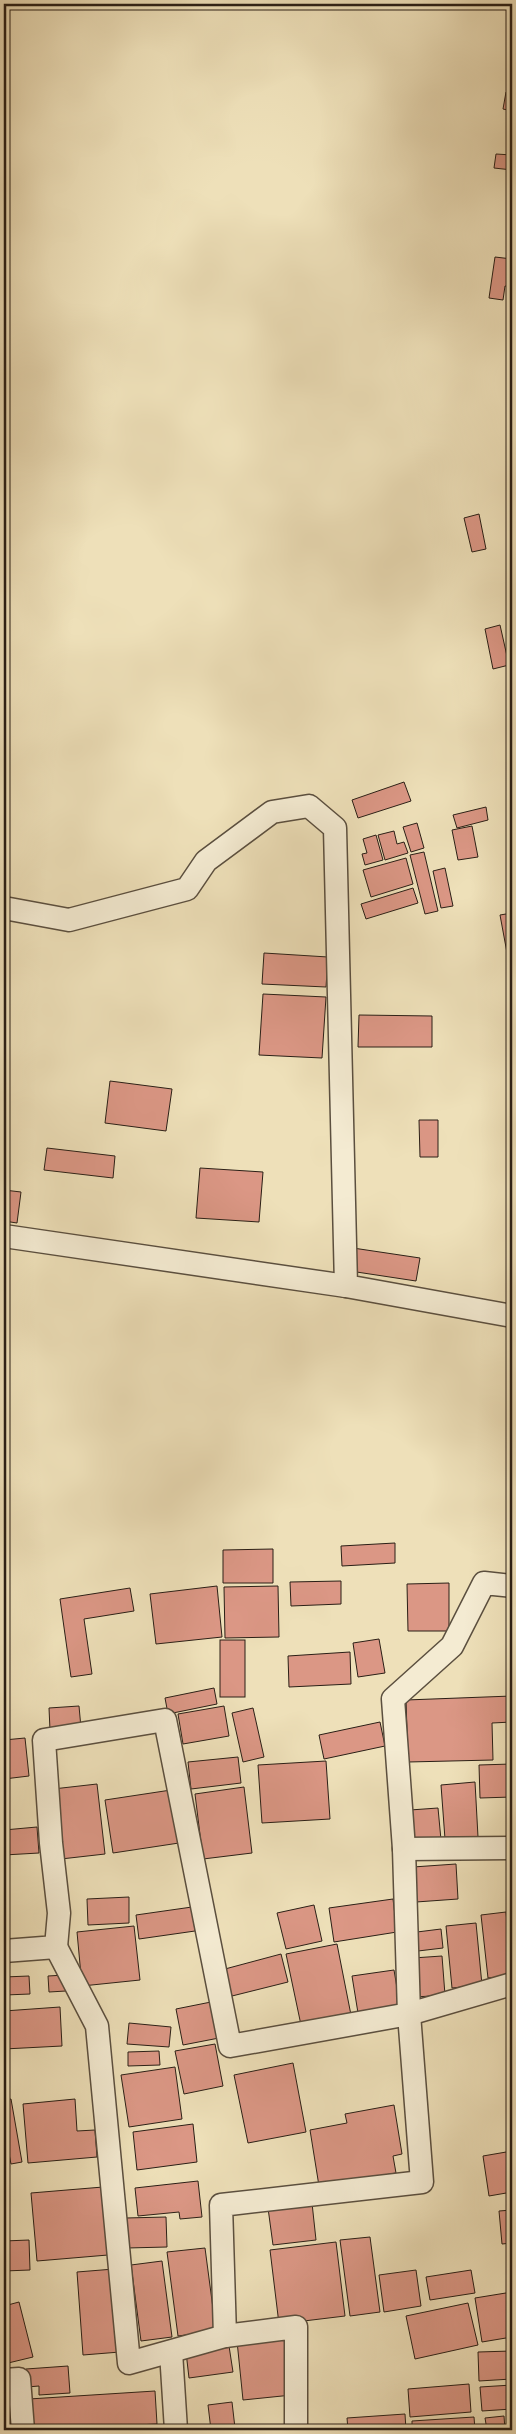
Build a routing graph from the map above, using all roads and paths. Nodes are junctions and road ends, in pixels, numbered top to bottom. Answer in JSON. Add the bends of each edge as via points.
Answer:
{"nodes":[{"id":1,"x":4,"y":908,"type":"edge"},
{"id":2,"x":4,"y":1236,"type":"edge"},
{"id":3,"x":346,"y":1286,"type":"junction"},
{"id":4,"x":512,"y":1316,"type":"edge"},
{"id":5,"x":512,"y":1586,"type":"edge"},
{"id":6,"x":512,"y":1848,"type":"edge"},
{"id":7,"x":404,"y":1849,"type":"junction"},
{"id":8,"x":56,"y":1947,"type":"junction"},
{"id":9,"x":4,"y":1951,"type":"edge"},
{"id":10,"x":512,"y":1984,"type":"edge"},
{"id":11,"x":409,"y":2014,"type":"junction"},
{"id":12,"x":225,"y":2336,"type":"junction"},
{"id":13,"x":171,"y":2352,"type":"junction"},
{"id":14,"x":4,"y":2380,"type":"edge"},
{"id":15,"x":22,"y":2430,"type":"edge"},
{"id":16,"x":176,"y":2430,"type":"edge"},
{"id":17,"x":296,"y":2430,"type":"edge"}],
"edges":[{"from":1,"to":3,"type":"street","via":[[69,920],[187,889],[206,861],[272,812],[310,806],[335,828]]},
{"from":2,"to":3,"type":"street"},
{"from":3,"to":4,"type":"street"},
{"from":5,"to":7,"type":"street","via":[[484,1583],[452,1646],[393,1699]]},
{"from":6,"to":7,"type":"street"},
{"from":7,"to":11,"type":"street"},
{"from":8,"to":9,"type":"street"},
{"from":8,"to":11,"type":"street","via":[[59,1913],[44,1740],[165,1720],[230,2046]]},
{"from":8,"to":13,"type":"street","via":[[98,2026],[129,2363]]},
{"from":10,"to":11,"type":"street"},
{"from":11,"to":12,"type":"street","via":[[422,2182],[221,2205]]},
{"from":12,"to":13,"type":"street"},
{"from":12,"to":17,"type":"street","via":[[296,2327]]},
{"from":13,"to":16,"type":"street"},
{"from":14,"to":15,"type":"street","via":[[19,2380]]}]}
